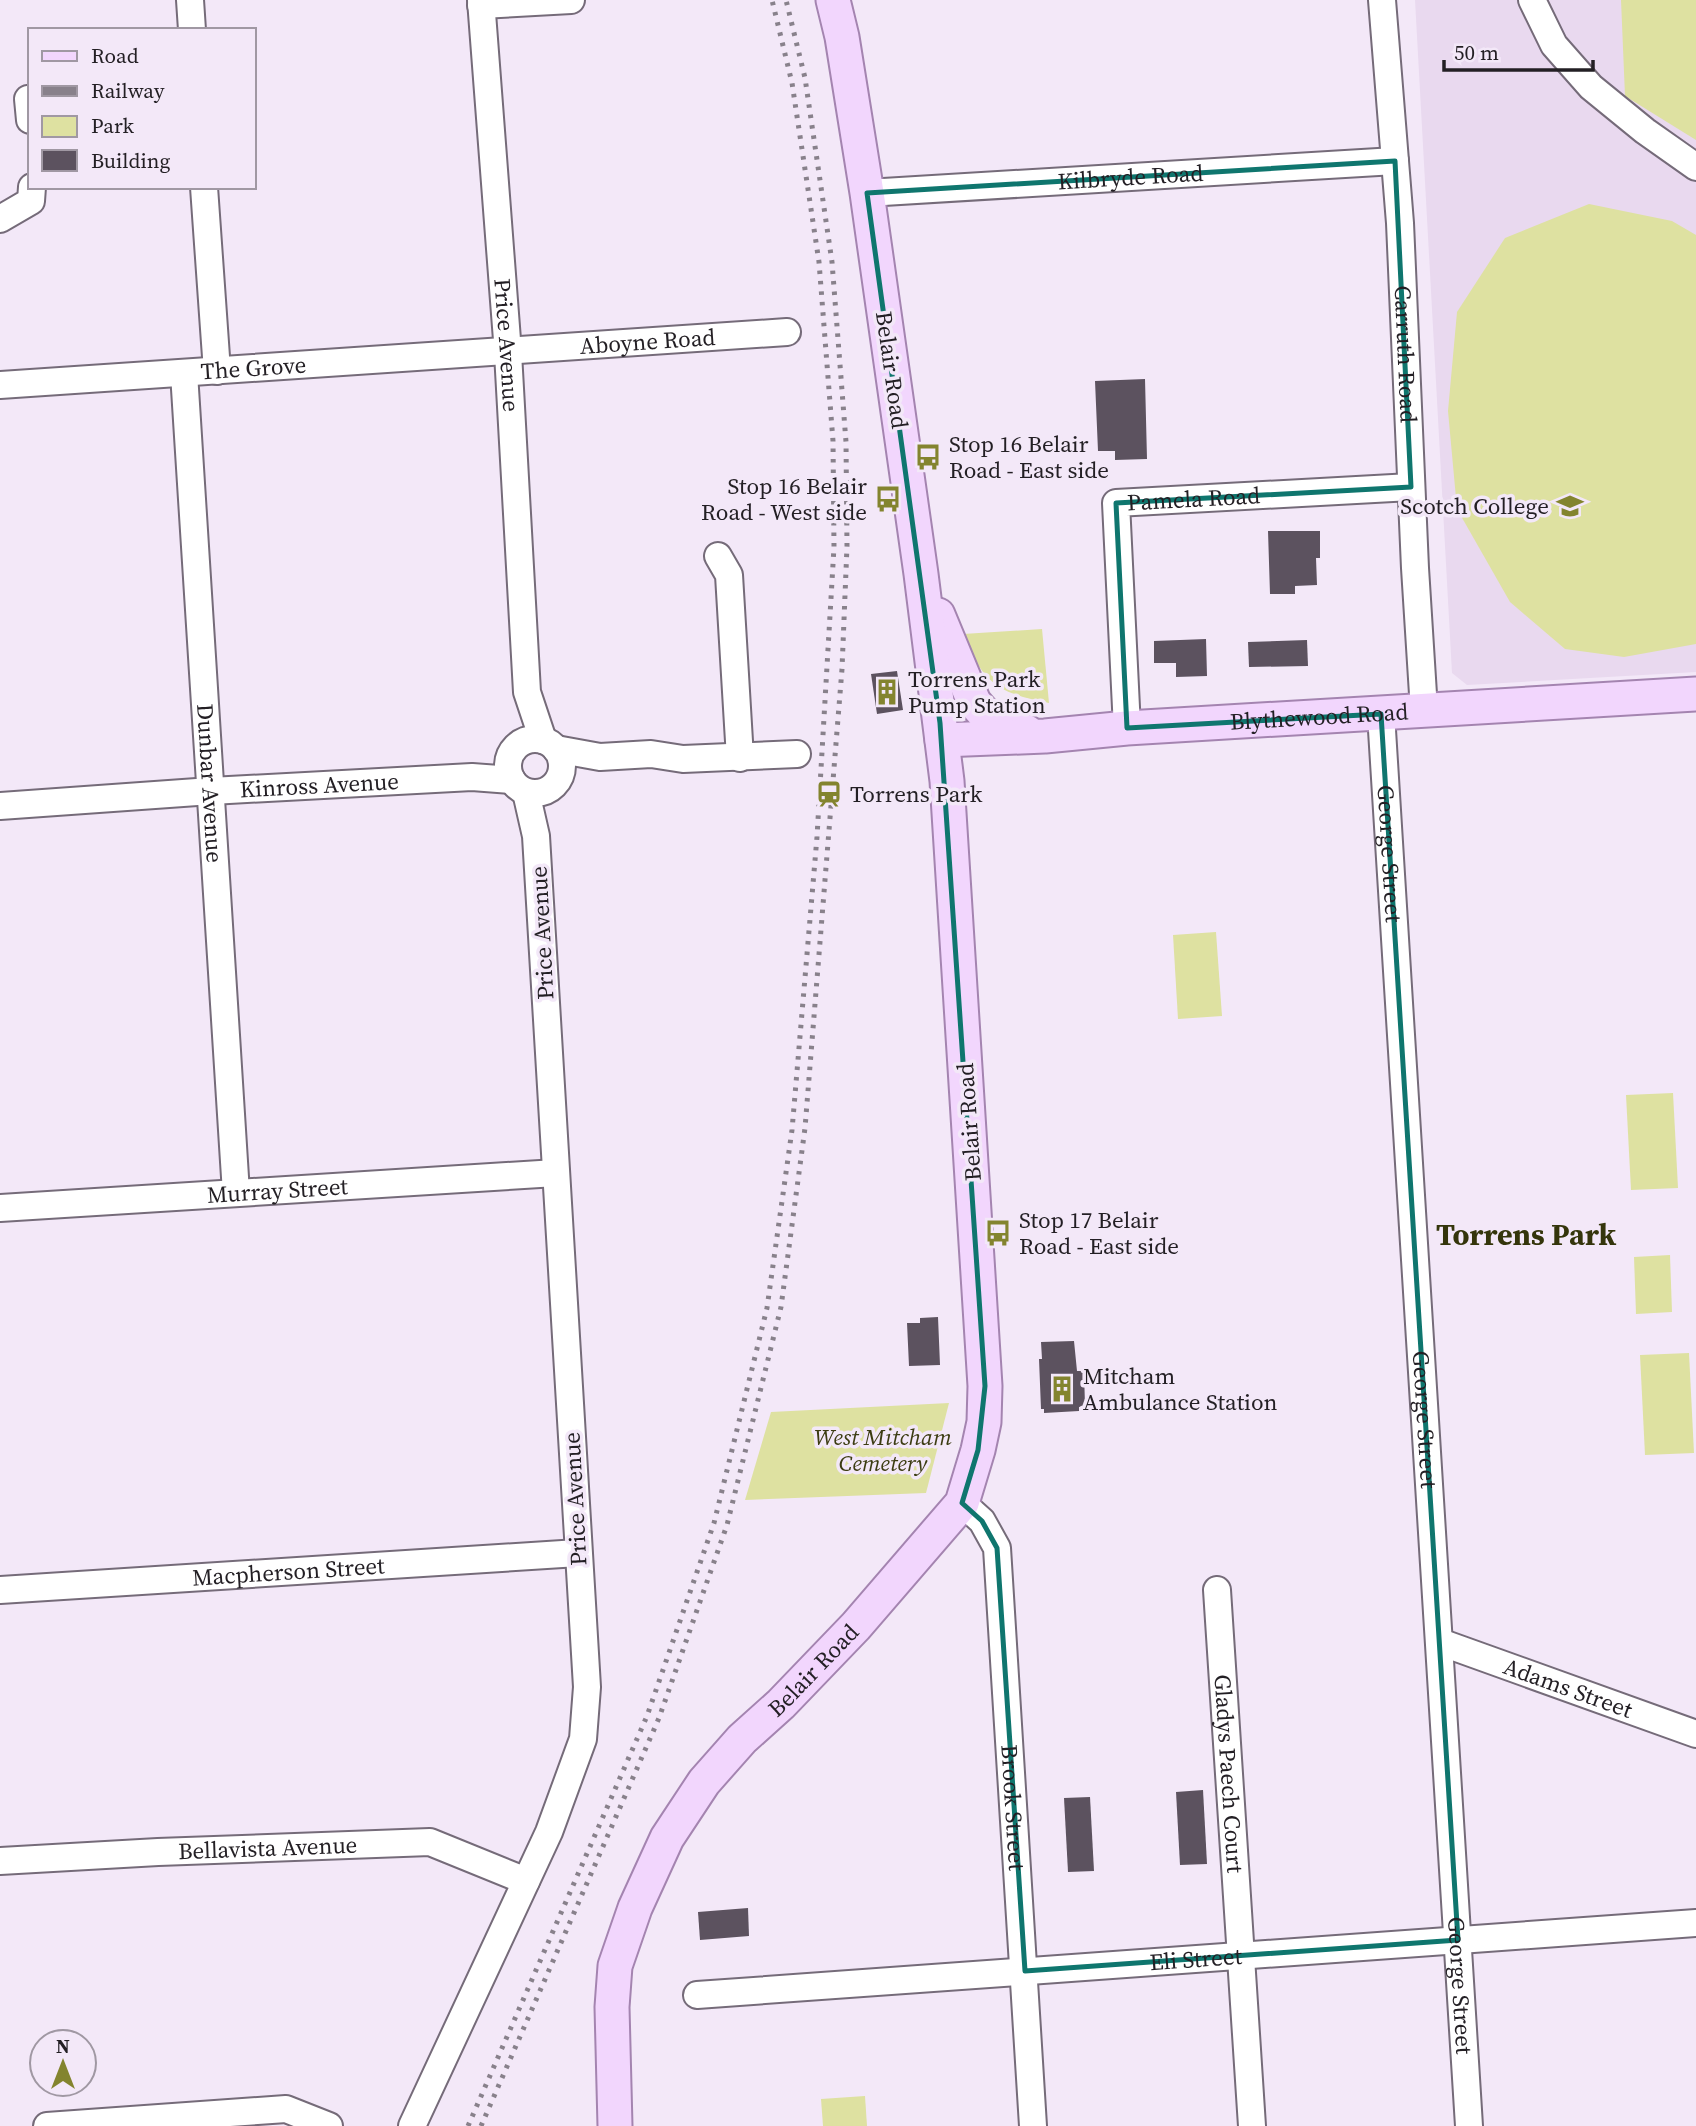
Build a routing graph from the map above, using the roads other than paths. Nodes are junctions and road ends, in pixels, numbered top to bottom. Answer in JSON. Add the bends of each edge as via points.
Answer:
{"nodes":[{"id":1,"x":190,"y":0,"type":"edge"},
{"id":2,"x":571,"y":0,"type":"edge"},
{"id":3,"x":833,"y":0,"type":"edge"},
{"id":4,"x":1382,"y":0,"type":"edge"},
{"id":5,"x":1532,"y":0,"type":"edge"},
{"id":6,"x":481,"y":2,"type":"edge"},
{"id":7,"x":192,"y":28,"type":"edge"},
{"id":8,"x":1395,"y":161,"type":"junction"},
{"id":9,"x":1696,"y":167,"type":"edge"},
{"id":10,"x":32,"y":189,"type":"edge"},
{"id":11,"x":204,"y":189,"type":"edge"},
{"id":12,"x":867,"y":193,"type":"junction"},
{"id":13,"x":0,"y":219,"type":"edge"},
{"id":14,"x":786,"y":332,"type":"dead end"},
{"id":15,"x":508,"y":352,"type":"junction"},
{"id":16,"x":217,"y":371,"type":"junction"},
{"id":17,"x":184,"y":373,"type":"junction"},
{"id":18,"x":0,"y":385,"type":"edge"},
{"id":19,"x":1411,"y":487,"type":"junction"},
{"id":20,"x":718,"y":556,"type":"dead end"},
{"id":21,"x":921,"y":574,"type":"junction"},
{"id":22,"x":527,"y":692,"type":"junction"},
{"id":23,"x":1696,"y":694,"type":"edge"},
{"id":24,"x":1424,"y":710,"type":"junction"},
{"id":25,"x":1381,"y":714,"type":"junction"},
{"id":26,"x":1127,"y":728,"type":"junction"},
{"id":27,"x":1045,"y":736,"type":"junction"},
{"id":28,"x":942,"y":740,"type":"junction"},
{"id":29,"x":550,"y":745,"type":"junction"},
{"id":30,"x":797,"y":754,"type":"dead end"},
{"id":31,"x":600,"y":757,"type":"junction"},
{"id":32,"x":740,"y":758,"type":"junction"},
{"id":33,"x":528,"y":775,"type":"junction"},
{"id":34,"x":211,"y":791,"type":"junction"},
{"id":35,"x":0,"y":806,"type":"edge"},
{"id":36,"x":556,"y":1173,"type":"junction"},
{"id":37,"x":236,"y":1193,"type":"junction"},
{"id":38,"x":0,"y":1208,"type":"edge"},
{"id":39,"x":962,"y":1503,"type":"junction"},
{"id":40,"x":578,"y":1553,"type":"junction"},
{"id":41,"x":0,"y":1590,"type":"edge"},
{"id":42,"x":1217,"y":1590,"type":"dead end"},
{"id":43,"x":1440,"y":1643,"type":"junction"},
{"id":44,"x":1696,"y":1734,"type":"edge"},
{"id":45,"x":0,"y":1861,"type":"edge"},
{"id":46,"x":526,"y":1881,"type":"junction"},
{"id":47,"x":1696,"y":1923,"type":"edge"},
{"id":48,"x":1458,"y":1940,"type":"junction"},
{"id":49,"x":1241,"y":1956,"type":"junction"},
{"id":50,"x":1025,"y":1971,"type":"junction"},
{"id":51,"x":697,"y":1994,"type":"dead end"},
{"id":52,"x":47,"y":2126,"type":"edge"},
{"id":53,"x":329,"y":2126,"type":"edge"},
{"id":54,"x":412,"y":2126,"type":"edge"},
{"id":55,"x":615,"y":2126,"type":"edge"},
{"id":56,"x":1033,"y":2126,"type":"edge"},
{"id":57,"x":1252,"y":2126,"type":"edge"},
{"id":58,"x":1469,"y":2126,"type":"edge"}],
"edges":[{"from":1,"to":7,"type":"street"},
{"from":2,"to":6,"type":"street"},
{"from":3,"to":12,"type":"main road","name":"Belair Road"},
{"from":4,"to":8,"type":"street","name":"Carruth Road"},
{"from":5,"to":9,"type":"street","via":[[1554,45],[1591,87]]},
{"from":6,"to":15,"type":"street","name":"Price Avenue"},
{"from":8,"to":12,"type":"street","name":"Kilbryde Road"},
{"from":8,"to":19,"type":"street","name":"Carruth Road"},
{"from":10,"to":13,"type":"street","via":[[31,201]]},
{"from":11,"to":16,"type":"street"},
{"from":12,"to":21,"type":"main road","name":"Belair Road"},
{"from":14,"to":15,"type":"street","name":"Aboyne Road"},
{"from":15,"to":16,"type":"street","name":"The Grove"},
{"from":15,"to":22,"type":"street","name":"Price Avenue"},
{"from":16,"to":17,"type":"street","name":"The Grove"},
{"from":17,"to":18,"type":"street","name":"The Grove"},
{"from":17,"to":34,"type":"street","name":"Dunbar Avenue"},
{"from":19,"to":24,"type":"street","name":"Carruth Road"},
{"from":19,"to":26,"type":"street","name":"Pamela Road","via":[[1116,503]]},
{"from":20,"to":32,"type":"street","via":[[729,575]]},
{"from":21,"to":27,"type":"main road","via":[[974,702],[987,717]]},
{"from":21,"to":28,"type":"main road","name":"Belair Road"},
{"from":22,"to":29,"type":"street","name":"Price Avenue"},
{"from":22,"to":33,"type":"street","name":"Price Avenue"},
{"from":23,"to":24,"type":"main road","name":"Blythewood Road"},
{"from":24,"to":25,"type":"main road","name":"Blythewood Road"},
{"from":25,"to":26,"type":"main road","name":"Blythewood Road"},
{"from":25,"to":43,"type":"street","name":"George Street"},
{"from":26,"to":27,"type":"main road","name":"Blythewood Road"},
{"from":27,"to":28,"type":"main road","name":"Blythewood Road"},
{"from":28,"to":39,"type":"main road","name":"Belair Road","via":[[985,1386],[980,1441]]},
{"from":29,"to":31,"type":"street"},
{"from":29,"to":33,"type":"street","name":"Kinross Avenue","via":[[532,739]]},
{"from":29,"to":33,"type":"street","name":"Price Avenue","via":[[562,762]]},
{"from":30,"to":32,"type":"street"},
{"from":31,"to":32,"type":"street"},
{"from":31,"to":33,"type":"street","via":[[576,767]]},
{"from":33,"to":34,"type":"street","name":"Kinross Avenue"},
{"from":33,"to":36,"type":"street","name":"Price Avenue","via":[[536,836]]},
{"from":34,"to":35,"type":"street","name":"Kinross Avenue"},
{"from":34,"to":37,"type":"street","name":"Dunbar Avenue"},
{"from":36,"to":37,"type":"street","name":"Murray Street"},
{"from":36,"to":40,"type":"street","name":"Price Avenue"},
{"from":37,"to":38,"type":"street","name":"Murray Street"},
{"from":39,"to":50,"type":"street","name":"Brook Street","via":[[982,1521],[997,1548]]},
{"from":39,"to":55,"type":"main road","name":"Belair Road","via":[[856,1626],[704,1782],[667,1838],[615,1966]]},
{"from":40,"to":41,"type":"street","name":"Macpherson Street"},
{"from":40,"to":46,"type":"street","name":"Price Avenue","via":[[587,1688],[583,1739],[550,1832]]},
{"from":42,"to":49,"type":"street","name":"Gladys Paech Court"},
{"from":43,"to":44,"type":"street","name":"Adams Street"},
{"from":43,"to":48,"type":"street","name":"George Street"},
{"from":45,"to":46,"type":"street","name":"Bellavista Avenue","via":[[430,1842]]},
{"from":46,"to":54,"type":"street","name":"Price Avenue"},
{"from":47,"to":48,"type":"street","name":"Eli Street"},
{"from":48,"to":49,"type":"street","name":"Eli Street"},
{"from":48,"to":58,"type":"street","name":"George Street"},
{"from":49,"to":50,"type":"street","name":"Eli Street"},
{"from":49,"to":57,"type":"street","name":"Gladys Paech Court"},
{"from":50,"to":51,"type":"street","name":"Eli Street"},
{"from":50,"to":56,"type":"street","name":"Brook Street"},
{"from":52,"to":53,"type":"street","via":[[286,2109]]}]}
